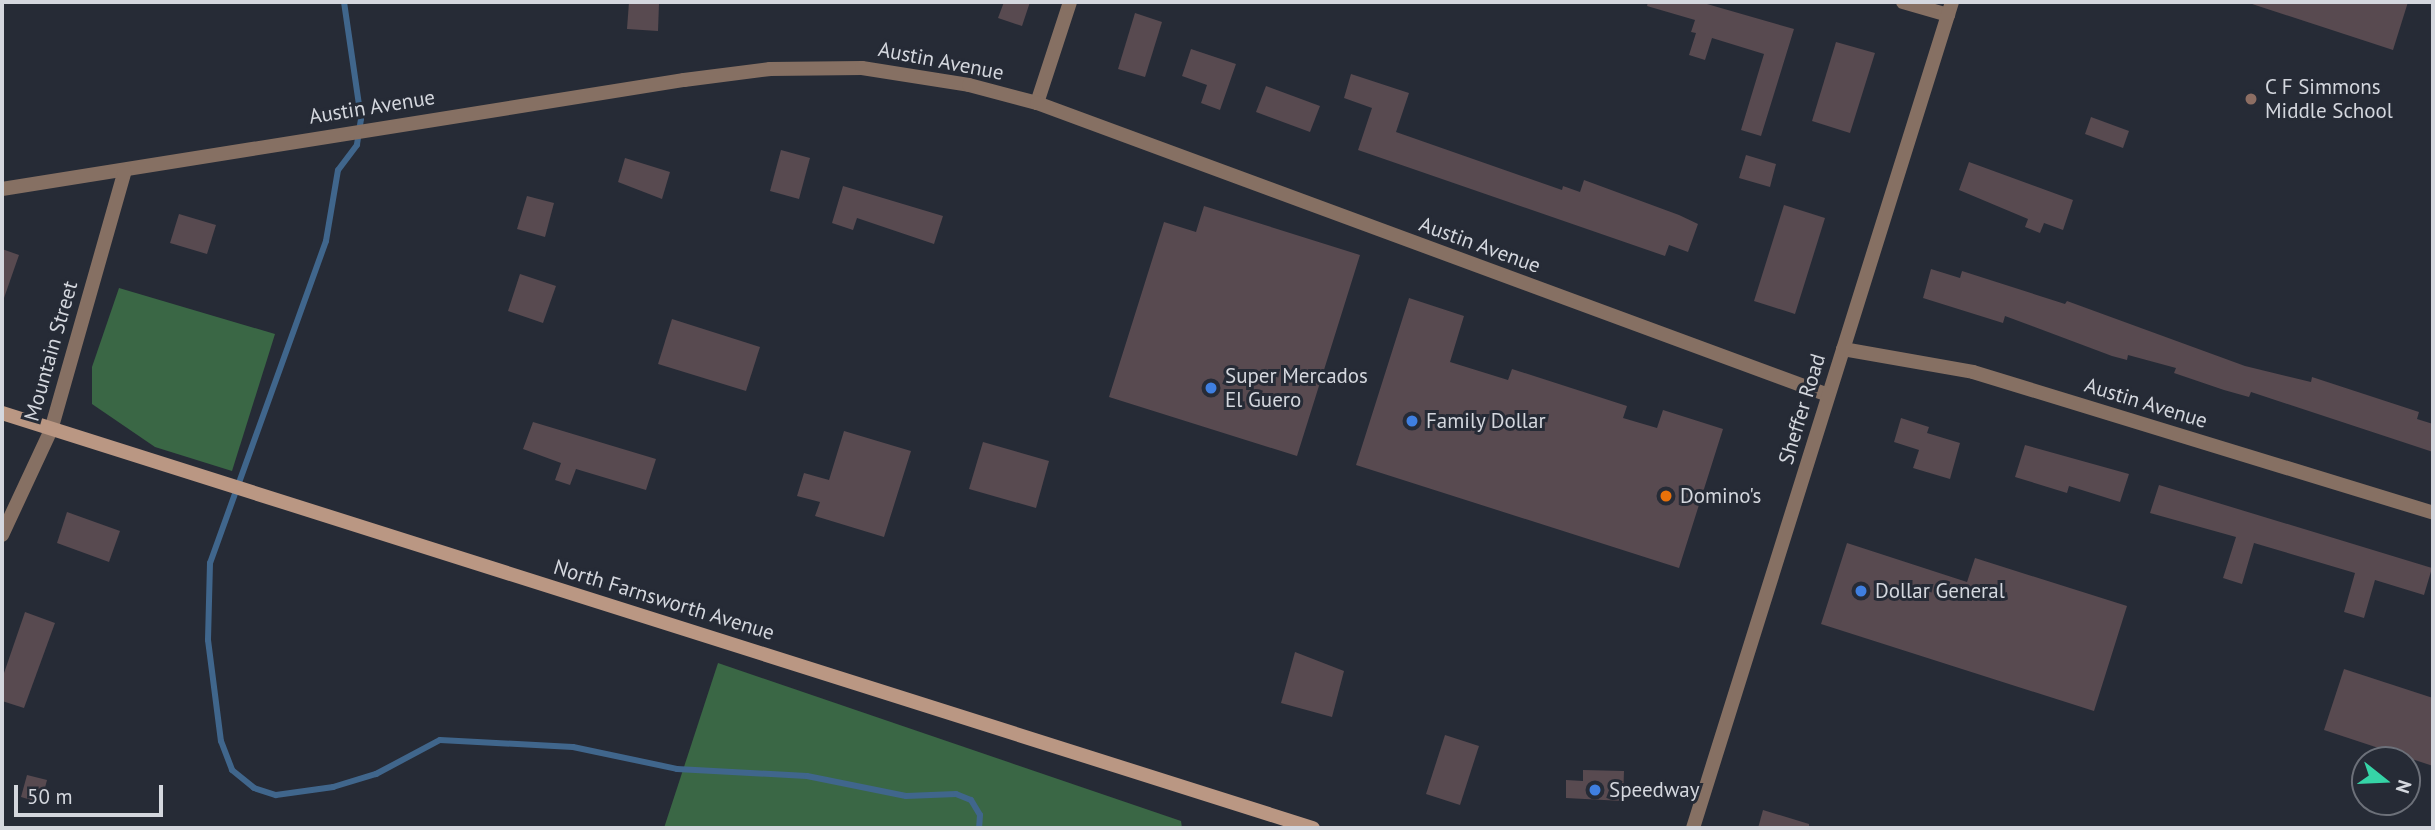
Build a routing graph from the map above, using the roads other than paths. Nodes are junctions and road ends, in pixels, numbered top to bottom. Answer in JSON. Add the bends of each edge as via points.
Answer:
{"nodes":[{"id":1,"x":1070,"y":2,"type":"edge"},
{"id":2,"x":1903,"y":2,"type":"edge"},
{"id":3,"x":1950,"y":8,"type":"edge"},
{"id":4,"x":1037,"y":103,"type":"junction"},
{"id":5,"x":125,"y":171,"type":"junction"},
{"id":6,"x":2,"y":189,"type":"edge"},
{"id":7,"x":1843,"y":349,"type":"junction"},
{"id":8,"x":1828,"y":395,"type":"junction"},
{"id":9,"x":2,"y":413,"type":"edge"},
{"id":10,"x":51,"y":430,"type":"junction"},
{"id":11,"x":2433,"y":513,"type":"edge"},
{"id":12,"x":2,"y":535,"type":"edge"},
{"id":13,"x":1313,"y":828,"type":"edge"},
{"id":14,"x":1693,"y":828,"type":"edge"}],
"edges":[{"from":1,"to":4,"type":"street"},
{"from":2,"to":3,"type":"street"},
{"from":3,"to":7,"type":"street","name":"Sheffer Road"},
{"from":4,"to":5,"type":"street","name":"Austin Avenue","via":[[969,85],[862,68],[770,69],[340,133]]},
{"from":4,"to":8,"type":"street","name":"Austin Avenue"},
{"from":5,"to":6,"type":"street","name":"Austin Avenue"},
{"from":5,"to":10,"type":"street","name":"Mountain Street"},
{"from":7,"to":8,"type":"street","name":"Sheffer Road"},
{"from":7,"to":11,"type":"street","name":"Austin Avenue","via":[[1973,372]]},
{"from":8,"to":14,"type":"street","name":"Sheffer Road"},
{"from":9,"to":10,"type":"main road","name":"North Farnsworth Avenue"},
{"from":10,"to":12,"type":"street","name":"Mountain Street"},
{"from":10,"to":13,"type":"main road","name":"North Farnsworth Avenue"}]}
